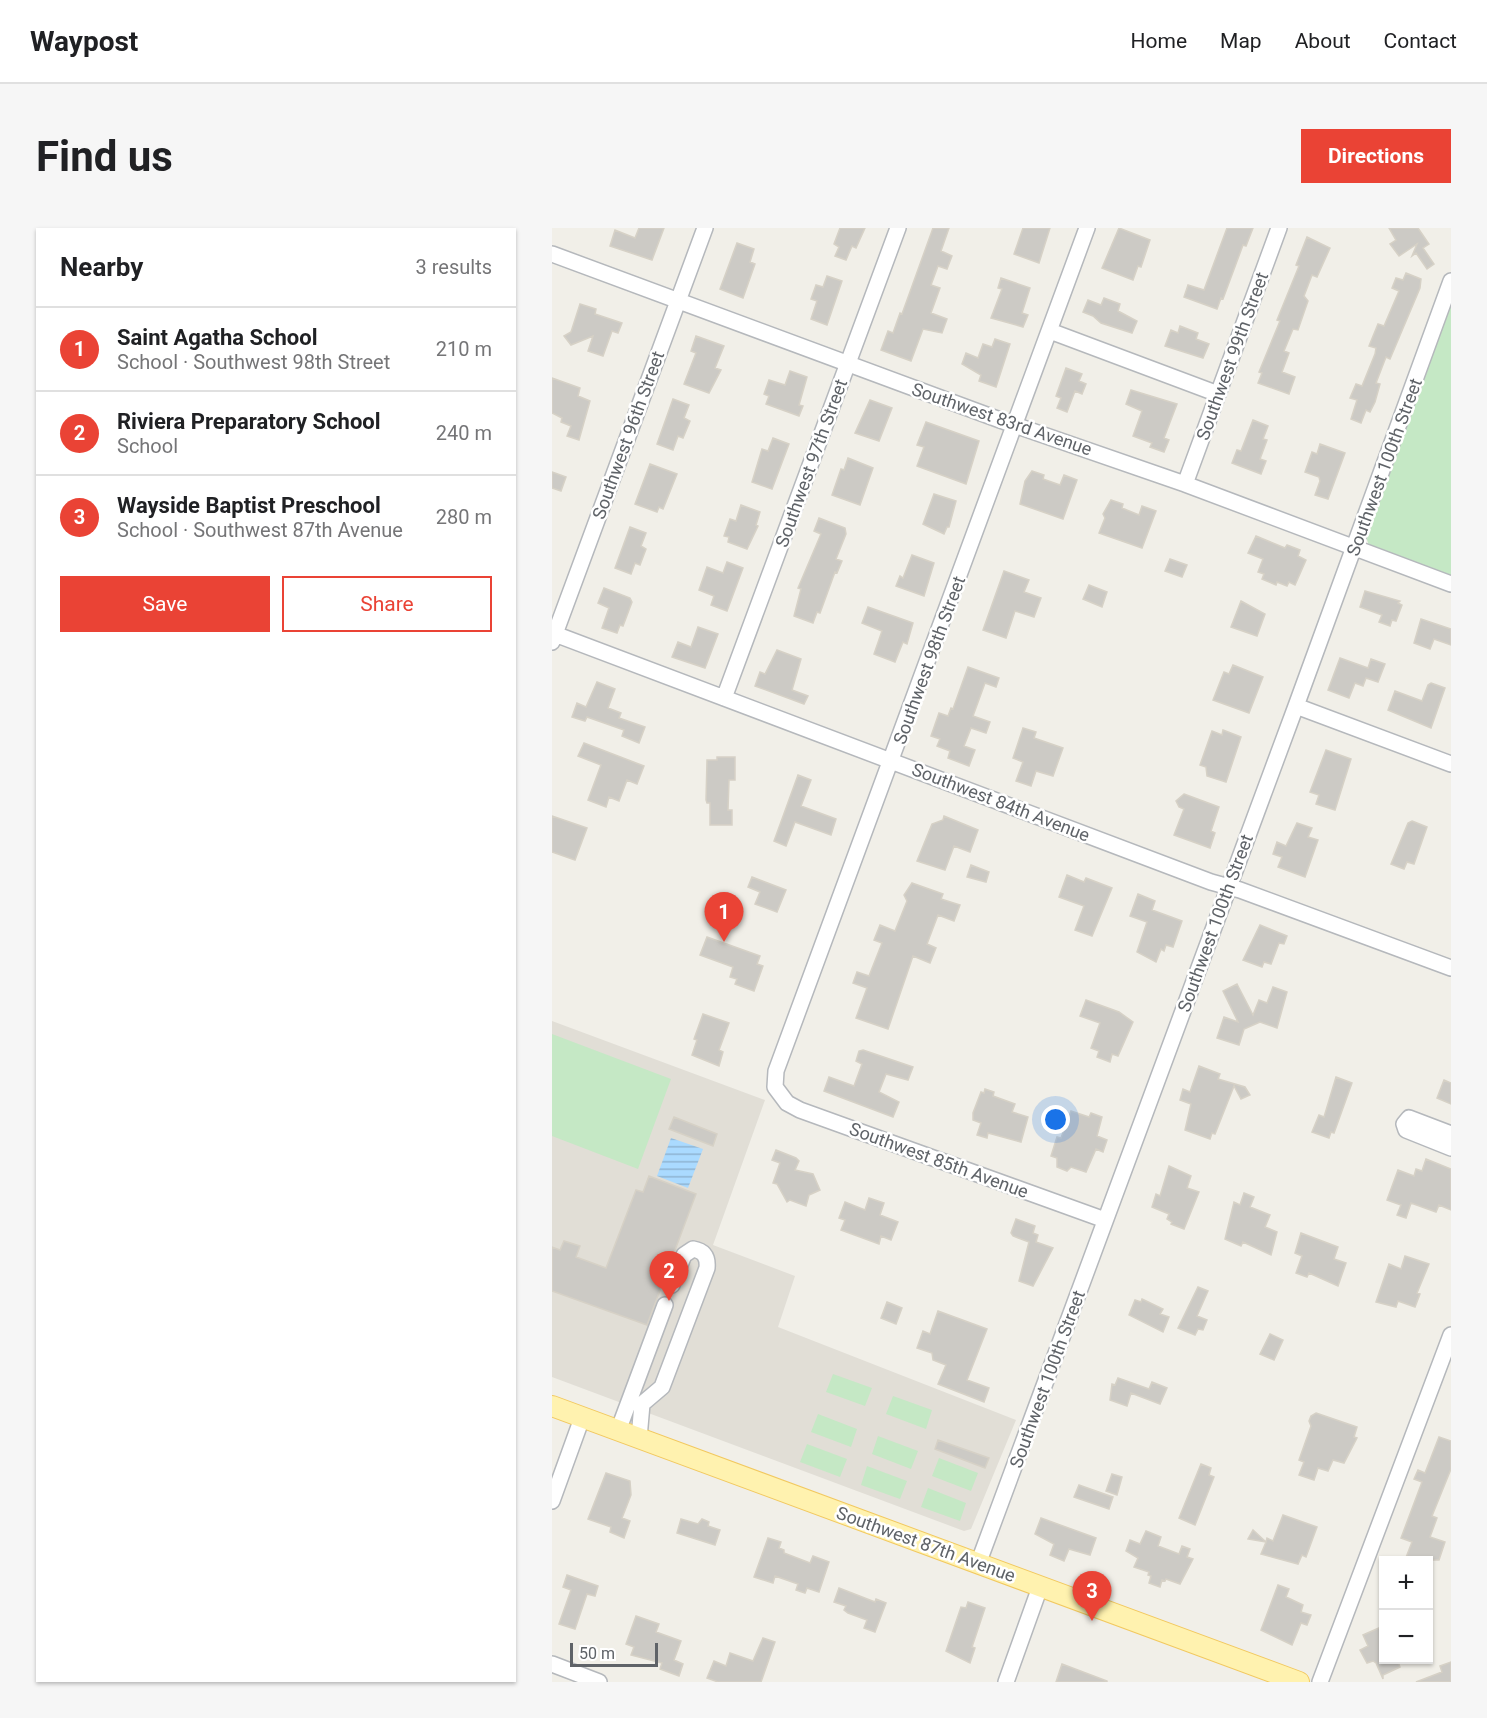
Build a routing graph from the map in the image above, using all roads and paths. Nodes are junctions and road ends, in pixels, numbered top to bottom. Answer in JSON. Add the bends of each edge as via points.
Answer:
{"nodes":[{"id":1,"x":705,"y":228,"type":"edge"},
{"id":2,"x":898,"y":228,"type":"edge"},
{"id":3,"x":1088,"y":228,"type":"edge"},
{"id":4,"x":1279,"y":228,"type":"edge"},
{"id":5,"x":552,"y":254,"type":"edge"},
{"id":6,"x":1451,"y":281,"type":"edge"},
{"id":7,"x":678,"y":300,"type":"junction"},
{"id":8,"x":1050,"y":331,"type":"junction"},
{"id":9,"x":848,"y":363,"type":"junction"},
{"id":10,"x":1218,"y":394,"type":"junction"},
{"id":11,"x":1015,"y":424,"type":"junction"},
{"id":12,"x":1185,"y":484,"type":"junction"},
{"id":13,"x":1354,"y":548,"type":"junction"},
{"id":14,"x":1451,"y":584,"type":"edge"},
{"id":15,"x":553,"y":636,"type":"edge"},
{"id":16,"x":724,"y":698,"type":"junction"},
{"id":17,"x":1296,"y":706,"type":"junction"},
{"id":18,"x":892,"y":761,"type":"junction"},
{"id":19,"x":1451,"y":764,"type":"edge"},
{"id":20,"x":1228,"y":886,"type":"junction"},
{"id":21,"x":1451,"y":968,"type":"edge"},
{"id":22,"x":777,"y":1092,"type":"joint"},
{"id":23,"x":1451,"y":1134,"type":"edge"},
{"id":24,"x":1451,"y":1148,"type":"edge"},
{"id":25,"x":1106,"y":1220,"type":"junction"},
{"id":26,"x":672,"y":1285,"type":"dead end"},
{"id":27,"x":665,"y":1305,"type":"dead end"},
{"id":28,"x":1451,"y":1335,"type":"edge"},
{"id":29,"x":552,"y":1406,"type":"edge"},
{"id":30,"x":582,"y":1418,"type":"junction"},
{"id":31,"x":618,"y":1431,"type":"junction"},
{"id":32,"x":639,"y":1438,"type":"junction"},
{"id":33,"x":552,"y":1501,"type":"edge"},
{"id":34,"x":978,"y":1564,"type":"junction"},
{"id":35,"x":1040,"y":1587,"type":"junction"},
{"id":36,"x":552,"y":1664,"type":"edge"},
{"id":37,"x":599,"y":1682,"type":"edge"},
{"id":38,"x":1006,"y":1682,"type":"edge"},
{"id":39,"x":1299,"y":1682,"type":"edge"},
{"id":40,"x":1320,"y":1682,"type":"edge"}],
"edges":[{"from":1,"to":7,"type":"street","name":"Southwest 96th Street"},
{"from":2,"to":9,"type":"street","name":"Southwest 97th Street"},
{"from":3,"to":8,"type":"street","name":"Southwest 98th Street"},
{"from":4,"to":10,"type":"street","name":"Southwest 99th Street"},
{"from":5,"to":7,"type":"street","name":"Southwest 83rd Avenue"},
{"from":6,"to":13,"type":"street","name":"Southwest 100th Street"},
{"from":7,"to":9,"type":"street","name":"Southwest 83rd Avenue"},
{"from":7,"to":15,"type":"street","name":"Southwest 96th Street"},
{"from":8,"to":10,"type":"street"},
{"from":8,"to":11,"type":"street","name":"Southwest 98th Street"},
{"from":9,"to":11,"type":"street","name":"Southwest 83rd Avenue"},
{"from":9,"to":16,"type":"street","name":"Southwest 97th Street"},
{"from":10,"to":12,"type":"street","name":"Southwest 99th Street"},
{"from":11,"to":12,"type":"street","name":"Southwest 83rd Avenue"},
{"from":11,"to":18,"type":"street","name":"Southwest 98th Street"},
{"from":12,"to":13,"type":"street","name":"Southwest 83rd Avenue"},
{"from":13,"to":14,"type":"street","name":"Southwest 83rd Avenue"},
{"from":13,"to":17,"type":"street","name":"Southwest 100th Street"},
{"from":15,"to":16,"type":"street","name":"Southwest 84th Avenue"},
{"from":16,"to":18,"type":"street","name":"Southwest 84th Avenue"},
{"from":17,"to":19,"type":"street"},
{"from":17,"to":20,"type":"street","name":"Southwest 100th Street"},
{"from":18,"to":20,"type":"street","name":"Southwest 84th Avenue"},
{"from":18,"to":22,"type":"street","name":"Southwest 98th Street","via":[[776,1071]]},
{"from":20,"to":21,"type":"street","name":"Southwest 84th Avenue"},
{"from":20,"to":25,"type":"street","name":"Southwest 100th Street"},
{"from":22,"to":25,"type":"street","name":"Southwest 85th Avenue","via":[[800,1110]]},
{"from":23,"to":24,"type":"street","via":[[1409,1118],[1404,1124],[1406,1130]]},
{"from":25,"to":34,"type":"street","name":"Southwest 100th Street"},
{"from":26,"to":32,"type":"street","via":[[684,1255],[693,1250],[703,1252],[707,1268],[662,1387],[642,1404]]},
{"from":27,"to":31,"type":"street"},
{"from":28,"to":40,"type":"street"},
{"from":29,"to":30,"type":"main road","name":"Southwest 87th Avenue"},
{"from":30,"to":31,"type":"main road","name":"Southwest 87th Avenue"},
{"from":30,"to":33,"type":"street"},
{"from":31,"to":32,"type":"main road","name":"Southwest 87th Avenue"},
{"from":32,"to":34,"type":"main road","name":"Southwest 87th Avenue"},
{"from":34,"to":35,"type":"main road","name":"Southwest 87th Avenue"},
{"from":35,"to":38,"type":"street"},
{"from":35,"to":39,"type":"main road","name":"Southwest 87th Avenue"},
{"from":36,"to":37,"type":"street"}]}
